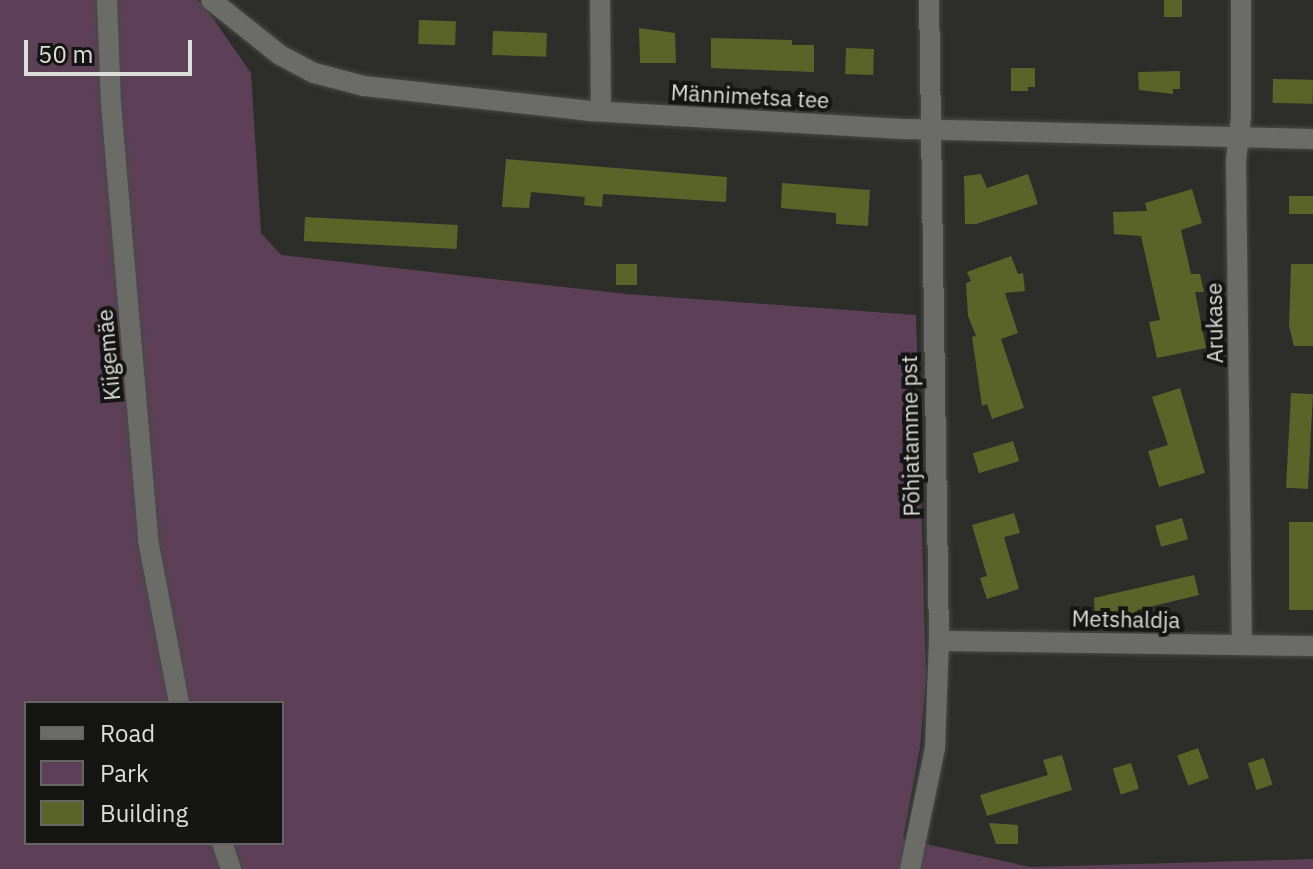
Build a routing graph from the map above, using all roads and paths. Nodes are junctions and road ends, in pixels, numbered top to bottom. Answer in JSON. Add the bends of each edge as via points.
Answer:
{"nodes":[{"id":1,"x":107,"y":0,"type":"edge"},
{"id":2,"x":211,"y":0,"type":"edge"},
{"id":3,"x":600,"y":0,"type":"edge"},
{"id":4,"x":929,"y":0,"type":"edge"},
{"id":5,"x":1241,"y":0,"type":"edge"},
{"id":6,"x":601,"y":111,"type":"junction"},
{"id":7,"x":930,"y":129,"type":"junction"},
{"id":8,"x":1239,"y":137,"type":"junction"},
{"id":9,"x":1313,"y":139,"type":"edge"},
{"id":10,"x":939,"y":641,"type":"junction"},
{"id":11,"x":1242,"y":645,"type":"junction"},
{"id":12,"x":1313,"y":646,"type":"edge"},
{"id":13,"x":179,"y":701,"type":"edge"},
{"id":14,"x":223,"y":845,"type":"edge"},
{"id":15,"x":231,"y":869,"type":"edge"},
{"id":16,"x":910,"y":869,"type":"edge"}],
"edges":[{"from":1,"to":13,"type":"street","name":"Kiigemäe","via":[[148,540]]},
{"from":2,"to":6,"type":"street","name":"Männimetsa tee","via":[[280,55],[314,73],[364,86]]},
{"from":3,"to":6,"type":"street"},
{"from":4,"to":7,"type":"street","name":"Põhjatamme pst"},
{"from":5,"to":8,"type":"street","name":"Arukase"},
{"from":6,"to":7,"type":"street","name":"Männimetsa tee"},
{"from":7,"to":8,"type":"street","name":"Männimetsa tee"},
{"from":7,"to":10,"type":"street","name":"Põhjatamme pst"},
{"from":8,"to":9,"type":"street","name":"Männimetsa tee"},
{"from":8,"to":11,"type":"street","name":"Arukase"},
{"from":10,"to":11,"type":"street","name":"Metshaldja"},
{"from":10,"to":16,"type":"street","name":"Põhjatamme pst","via":[[935,748]]},
{"from":11,"to":12,"type":"street","name":"Metshaldja"},
{"from":14,"to":15,"type":"street"}]}
